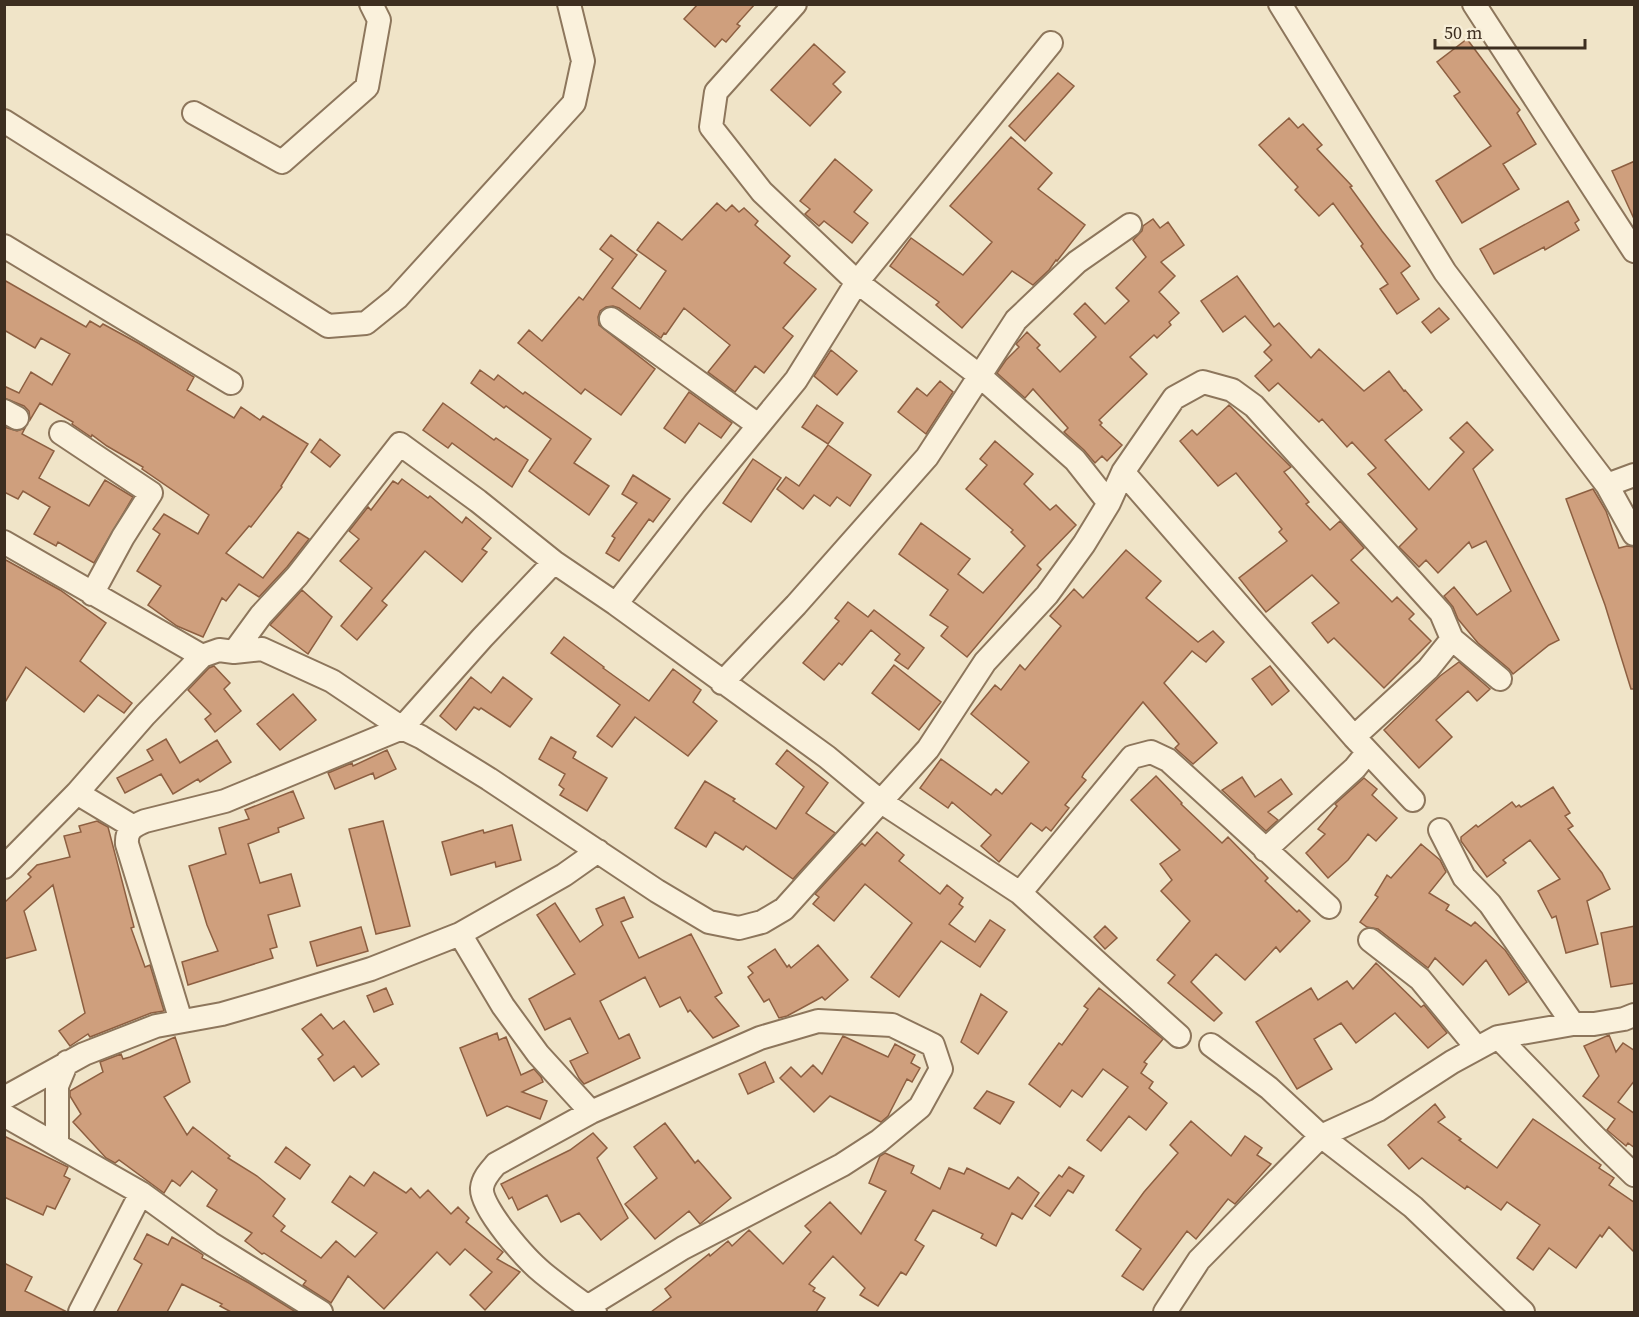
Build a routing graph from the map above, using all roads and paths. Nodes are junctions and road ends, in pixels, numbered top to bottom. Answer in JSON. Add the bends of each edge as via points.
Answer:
{"nodes":[{"id":1,"x":371,"y":4,"type":"edge"},
{"id":2,"x":569,"y":4,"type":"edge"},
{"id":3,"x":795,"y":4,"type":"edge"},
{"id":4,"x":1280,"y":4,"type":"edge"},
{"id":5,"x":1474,"y":4,"type":"edge"},
{"id":6,"x":1052,"y":43,"type":"dead end"},
{"id":7,"x":194,"y":112,"type":"dead end"},
{"id":8,"x":4,"y":121,"type":"edge"},
{"id":9,"x":1130,"y":225,"type":"dead end"},
{"id":10,"x":5,"y":247,"type":"edge"},
{"id":11,"x":1635,"y":251,"type":"edge"},
{"id":12,"x":856,"y":282,"type":"junction"},
{"id":13,"x":611,"y":319,"type":"dead end"},
{"id":14,"x":980,"y":376,"type":"junction"},
{"id":15,"x":231,"y":383,"type":"dead end"},
{"id":16,"x":758,"y":425,"type":"junction"},
{"id":17,"x":61,"y":433,"type":"dead end"},
{"id":18,"x":1123,"y":472,"type":"junction"},
{"id":19,"x":1635,"y":475,"type":"edge"},
{"id":20,"x":1606,"y":485,"type":"junction"},
{"id":21,"x":1109,"y":503,"type":"junction"},
{"id":22,"x":1635,"y":534,"type":"edge"},
{"id":23,"x":4,"y":542,"type":"edge"},
{"id":24,"x":554,"y":562,"type":"junction"},
{"id":25,"x":92,"y":594,"type":"junction"},
{"id":26,"x":616,"y":604,"type":"junction"},
{"id":27,"x":1452,"y":639,"type":"junction"},
{"id":28,"x":234,"y":652,"type":"junction"},
{"id":29,"x":202,"y":656,"type":"junction"},
{"id":30,"x":1500,"y":679,"type":"dead end"},
{"id":31,"x":723,"y":683,"type":"junction"},
{"id":32,"x":402,"y":728,"type":"junction"},
{"id":33,"x":1361,"y":745,"type":"junction"},
{"id":34,"x":77,"y":793,"type":"junction"},
{"id":35,"x":1413,"y":800,"type":"dead end"},
{"id":36,"x":880,"y":801,"type":"junction"},
{"id":37,"x":132,"y":826,"type":"junction"},
{"id":38,"x":1440,"y":830,"type":"dead end"},
{"id":39,"x":1265,"y":850,"type":"junction"},
{"id":40,"x":598,"y":851,"type":"junction"},
{"id":41,"x":8,"y":859,"type":"edge"},
{"id":42,"x":1020,"y":893,"type":"junction"},
{"id":43,"x":1329,"y":907,"type":"dead end"},
{"id":44,"x":460,"y":934,"type":"junction"},
{"id":45,"x":1370,"y":940,"type":"dead end"},
{"id":46,"x":1635,"y":1015,"type":"edge"},
{"id":47,"x":181,"y":1021,"type":"junction"},
{"id":48,"x":1573,"y":1024,"type":"junction"},
{"id":49,"x":1179,"y":1036,"type":"dead end"},
{"id":50,"x":1498,"y":1037,"type":"junction"},
{"id":51,"x":1212,"y":1045,"type":"dead end"},
{"id":52,"x":1477,"y":1048,"type":"junction"},
{"id":53,"x":67,"y":1062,"type":"junction"},
{"id":54,"x":4,"y":1098,"type":"edge"},
{"id":55,"x":591,"y":1112,"type":"junction"},
{"id":56,"x":4,"y":1115,"type":"edge"},
{"id":57,"x":1321,"y":1136,"type":"junction"},
{"id":58,"x":57,"y":1144,"type":"junction"},
{"id":59,"x":1635,"y":1175,"type":"edge"},
{"id":60,"x":141,"y":1193,"type":"junction"},
{"id":61,"x":591,"y":1310,"type":"edge"},
{"id":62,"x":80,"y":1312,"type":"edge"},
{"id":63,"x":321,"y":1312,"type":"edge"},
{"id":64,"x":1165,"y":1312,"type":"edge"},
{"id":65,"x":1523,"y":1312,"type":"edge"}],
"edges":[{"from":1,"to":7,"type":"street","via":[[379,20],[367,87],[282,162]]},
{"from":2,"to":8,"type":"street","via":[[582,61],[574,104],[397,298],[366,323],[328,326]]},
{"from":3,"to":12,"type":"street","via":[[716,93],[711,127],[762,192]]},
{"from":4,"to":20,"type":"street","via":[[1445,272]]},
{"from":5,"to":11,"type":"street"},
{"from":6,"to":12,"type":"street"},
{"from":9,"to":14,"type":"street","via":[[1077,262],[1016,320]]},
{"from":10,"to":15,"type":"street"},
{"from":12,"to":14,"type":"street"},
{"from":12,"to":16,"type":"street","via":[[796,380]]},
{"from":13,"to":16,"type":"street"},
{"from":14,"to":21,"type":"street","via":[[1075,460]]},
{"from":14,"to":31,"type":"street","via":[[927,457]]},
{"from":16,"to":26,"type":"street"},
{"from":17,"to":25,"type":"street","via":[[151,494]]},
{"from":18,"to":21,"type":"street"},
{"from":18,"to":27,"type":"street","via":[[1174,398],[1203,382],[1232,390],[1254,405],[1441,613]]},
{"from":18,"to":33,"type":"street"},
{"from":19,"to":20,"type":"street"},
{"from":20,"to":22,"type":"street"},
{"from":21,"to":36,"type":"street","via":[[1047,595],[985,663],[928,749]]},
{"from":23,"to":25,"type":"street"},
{"from":24,"to":26,"type":"street"},
{"from":24,"to":28,"type":"street","via":[[400,444]]},
{"from":24,"to":32,"type":"street"},
{"from":25,"to":29,"type":"street"},
{"from":26,"to":31,"type":"street"},
{"from":27,"to":30,"type":"street"},
{"from":27,"to":33,"type":"street"},
{"from":28,"to":29,"type":"street","via":[[219,650]]},
{"from":28,"to":32,"type":"street","via":[[262,649],[332,681]]},
{"from":29,"to":34,"type":"street"},
{"from":31,"to":36,"type":"street","via":[[827,757]]},
{"from":32,"to":37,"type":"street","via":[[225,801]]},
{"from":32,"to":40,"type":"street","via":[[470,767]]},
{"from":33,"to":35,"type":"street"},
{"from":33,"to":39,"type":"street","via":[[1356,768]]},
{"from":34,"to":37,"type":"street"},
{"from":34,"to":41,"type":"street"},
{"from":36,"to":40,"type":"street","via":[[784,909],[762,922],[739,928],[709,922]]},
{"from":36,"to":42,"type":"street"},
{"from":37,"to":47,"type":"street","via":[[126,836],[127,844]]},
{"from":38,"to":48,"type":"street","via":[[1464,878],[1490,904]]},
{"from":39,"to":42,"type":"street","via":[[1168,760],[1151,752],[1132,757]]},
{"from":39,"to":43,"type":"street"},
{"from":40,"to":44,"type":"street","via":[[564,875]]},
{"from":42,"to":49,"type":"street"},
{"from":44,"to":47,"type":"street","via":[[371,969],[222,1014]]},
{"from":44,"to":55,"type":"street","via":[[503,1006]]},
{"from":45,"to":52,"type":"street","via":[[1419,979]]},
{"from":46,"to":48,"type":"street","via":[[1594,1024]]},
{"from":47,"to":53,"type":"street","via":[[156,1026]]},
{"from":48,"to":50,"type":"street"},
{"from":50,"to":52,"type":"street"},
{"from":50,"to":59,"type":"street"},
{"from":51,"to":57,"type":"street","via":[[1269,1088]]},
{"from":52,"to":57,"type":"street","via":[[1378,1110]]},
{"from":53,"to":54,"type":"street"},
{"from":53,"to":58,"type":"street","via":[[57,1086]]},
{"from":55,"to":61,"type":"street","via":[[496,1164],[486,1175],[482,1189],[488,1207],[505,1233],[542,1272]]},
{"from":55,"to":61,"type":"street","via":[[760,1038],[818,1021],[892,1025],[933,1045],[941,1069],[920,1107],[879,1141],[842,1165],[683,1248]]},
{"from":56,"to":58,"type":"street"},
{"from":57,"to":64,"type":"street","via":[[1199,1260]]},
{"from":57,"to":65,"type":"street","via":[[1413,1207]]},
{"from":58,"to":60,"type":"street"},
{"from":60,"to":62,"type":"street"},
{"from":60,"to":63,"type":"street","via":[[210,1243]]}]}
